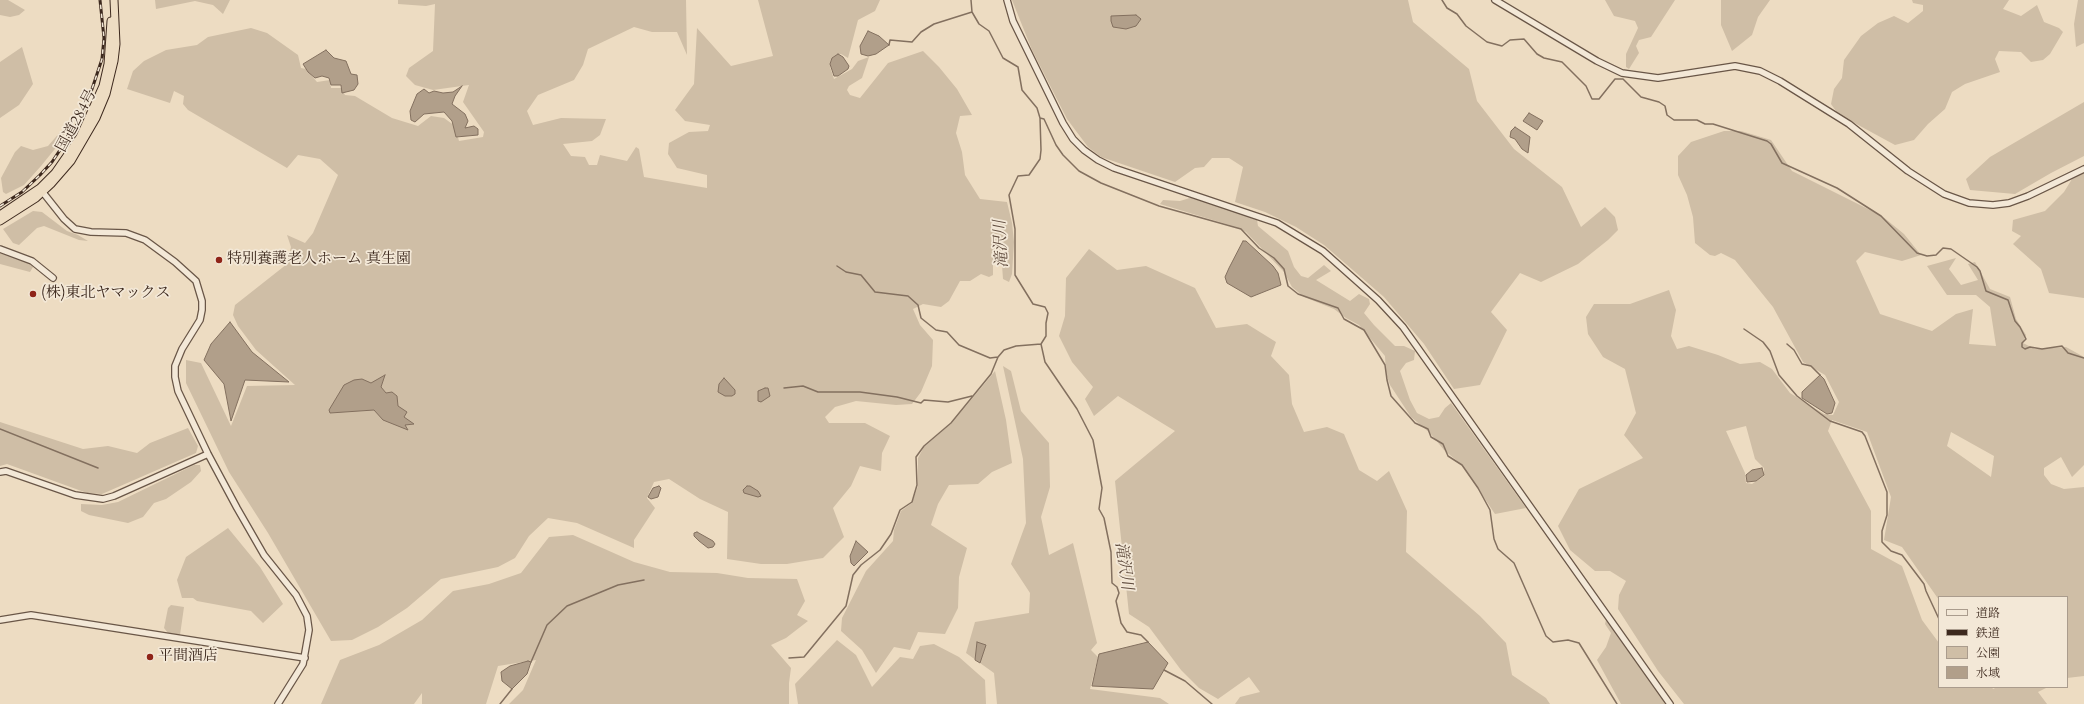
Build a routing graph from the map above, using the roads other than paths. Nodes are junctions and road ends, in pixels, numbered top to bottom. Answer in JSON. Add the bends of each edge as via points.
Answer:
{"nodes":[{"id":1,"x":110,"y":0,"type":"edge"},
{"id":2,"x":114,"y":0,"type":"edge"},
{"id":3,"x":1007,"y":0,"type":"edge"},
{"id":4,"x":1495,"y":0,"type":"edge"},
{"id":5,"x":2084,"y":169,"type":"edge"},
{"id":6,"x":41,"y":190,"type":"junction"},
{"id":7,"x":0,"y":215,"type":"edge"},
{"id":8,"x":0,"y":221,"type":"edge"},
{"id":9,"x":0,"y":249,"type":"edge"},
{"id":10,"x":53,"y":278,"type":"dead end"},
{"id":11,"x":208,"y":454,"type":"junction"},
{"id":12,"x":0,"y":472,"type":"edge"},
{"id":13,"x":0,"y":620,"type":"edge"},
{"id":14,"x":305,"y":658,"type":"junction"},
{"id":15,"x":278,"y":704,"type":"edge"},
{"id":16,"x":1670,"y":704,"type":"edge"}],
"edges":[{"from":1,"to":6,"type":"highway","name":"国道284号","via":[[110,52],[98,99],[74,147]]},
{"from":2,"to":6,"type":"highway","name":"国道284号","via":[[116,44],[106,94],[79,149],[67,166]]},
{"from":3,"to":16,"type":"street","via":[[1013,21],[1063,123],[1084,150],[1114,168],[1277,223],[1323,251],[1378,300],[1403,327]]},
{"from":4,"to":5,"type":"street","via":[[1597,62],[1622,73],[1658,78],[1735,66],[1760,71],[1849,124],[1908,171],[1944,194],[1970,204],[1993,205],[2009,202],[2028,196]]},
{"from":6,"to":7,"type":"highway","name":"国道284号"},
{"from":6,"to":8,"type":"highway","name":"国道284号"},
{"from":6,"to":11,"type":"street","via":[[64,219],[75,228],[91,232],[126,233],[145,240],[196,281],[202,301],[200,320],[177,359],[175,377],[178,391]]},
{"from":9,"to":10,"type":"street","via":[[32,261]]},
{"from":11,"to":12,"type":"street","via":[[104,499],[75,495],[6,471]]},
{"from":11,"to":14,"type":"street","via":[[264,555],[303,605],[309,630]]},
{"from":13,"to":14,"type":"street","via":[[31,615]]},
{"from":14,"to":15,"type":"street","via":[[299,673]]}]}
